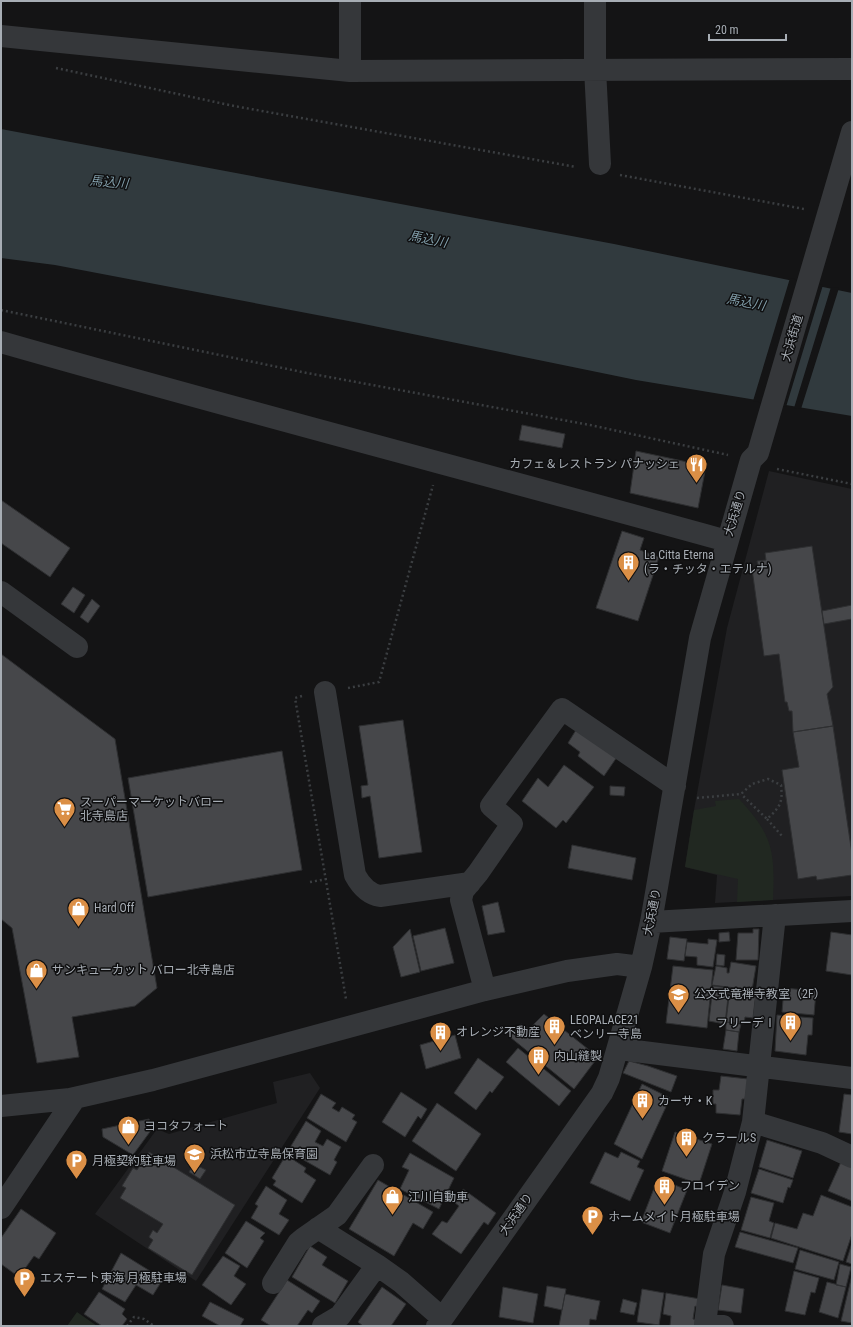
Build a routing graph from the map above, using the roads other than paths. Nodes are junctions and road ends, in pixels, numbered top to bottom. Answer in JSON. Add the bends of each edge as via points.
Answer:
{"nodes":[{"id":1,"x":350,"y":1,"type":"edge"},
{"id":2,"x":595,"y":1,"type":"edge"},
{"id":3,"x":1,"y":36,"type":"edge"},
{"id":4,"x":595,"y":69,"type":"junction"},
{"id":5,"x":852,"y":69,"type":"edge"},
{"id":6,"x":350,"y":71,"type":"junction"},
{"id":7,"x":852,"y":132,"type":"edge"},
{"id":8,"x":608,"y":169,"type":"road end"},
{"id":9,"x":1,"y":342,"type":"edge"},
{"id":10,"x":755,"y":456,"type":"joint"},
{"id":11,"x":727,"y":541,"type":"junction"},
{"id":12,"x":1,"y":592,"type":"edge"},
{"id":13,"x":77,"y":647,"type":"dead end"},
{"id":14,"x":326,"y":692,"type":"road end"},
{"id":15,"x":675,"y":786,"type":"junction"},
{"id":16,"x":470,"y":883,"type":"junction"},
{"id":17,"x":852,"y":911,"type":"edge"},
{"id":18,"x":775,"y":915,"type":"junction"},
{"id":19,"x":651,"y":922,"type":"junction"},
{"id":20,"x":641,"y":967,"type":"junction"},
{"id":21,"x":486,"y":990,"type":"junction"},
{"id":22,"x":618,"y":1049,"type":"junction"},
{"id":23,"x":759,"y":1066,"type":"junction"},
{"id":24,"x":852,"y":1078,"type":"edge"},
{"id":25,"x":75,"y":1098,"type":"junction"},
{"id":26,"x":1,"y":1106,"type":"edge"},
{"id":27,"x":753,"y":1122,"type":"junction"},
{"id":28,"x":852,"y":1157,"type":"edge"},
{"id":29,"x":373,"y":1164,"type":"dead end"},
{"id":30,"x":1,"y":1208,"type":"edge"},
{"id":31,"x":318,"y":1228,"type":"junction"},
{"id":32,"x":377,"y":1265,"type":"junction"},
{"id":33,"x":272,"y":1283,"type":"dead end"},
{"id":34,"x":440,"y":1322,"type":"edge"},
{"id":35,"x":711,"y":1325,"type":"edge"},
{"id":36,"x":323,"y":1326,"type":"edge"}],
"edges":[{"from":1,"to":6,"type":"street"},
{"from":2,"to":4,"type":"street"},
{"from":3,"to":6,"type":"street"},
{"from":4,"to":5,"type":"street"},
{"from":4,"to":6,"type":"street"},
{"from":4,"to":8,"type":"street"},
{"from":7,"to":10,"type":"street","name":"大浜街道"},
{"from":9,"to":11,"type":"street","via":[[247,412]]},
{"from":10,"to":11,"type":"street","name":"大浜通り"},
{"from":11,"to":15,"type":"street","name":"大浜通り","via":[[700,638]]},
{"from":12,"to":13,"type":"street"},
{"from":14,"to":16,"type":"street","via":[[355,875],[359,883],[372,894],[380,896]]},
{"from":15,"to":16,"type":"street","via":[[562,709],[492,806],[512,824]]},
{"from":15,"to":19,"type":"street","name":"大浜通り"},
{"from":16,"to":21,"type":"street","via":[[461,900]]},
{"from":17,"to":18,"type":"street"},
{"from":18,"to":19,"type":"street"},
{"from":18,"to":23,"type":"street"},
{"from":19,"to":20,"type":"street","name":"大浜通り"},
{"from":20,"to":21,"type":"street","via":[[617,964],[567,971]]},
{"from":20,"to":22,"type":"street","name":"大浜通り"},
{"from":21,"to":25,"type":"street","via":[[209,1066]]},
{"from":22,"to":23,"type":"street"},
{"from":22,"to":34,"type":"street","name":"大浜通り","via":[[602,1093]]},
{"from":23,"to":24,"type":"street"},
{"from":23,"to":27,"type":"street"},
{"from":25,"to":26,"type":"street"},
{"from":25,"to":30,"type":"street"},
{"from":27,"to":28,"type":"street","via":[[822,1143]]},
{"from":27,"to":35,"type":"street","via":[[735,1192],[714,1254]]},
{"from":29,"to":31,"type":"street","via":[[340,1212]]},
{"from":31,"to":32,"type":"street"},
{"from":31,"to":33,"type":"street","via":[[298,1243]]},
{"from":32,"to":34,"type":"street","via":[[401,1282]]},
{"from":32,"to":36,"type":"street","via":[[340,1316],[334,1322]]}]}
